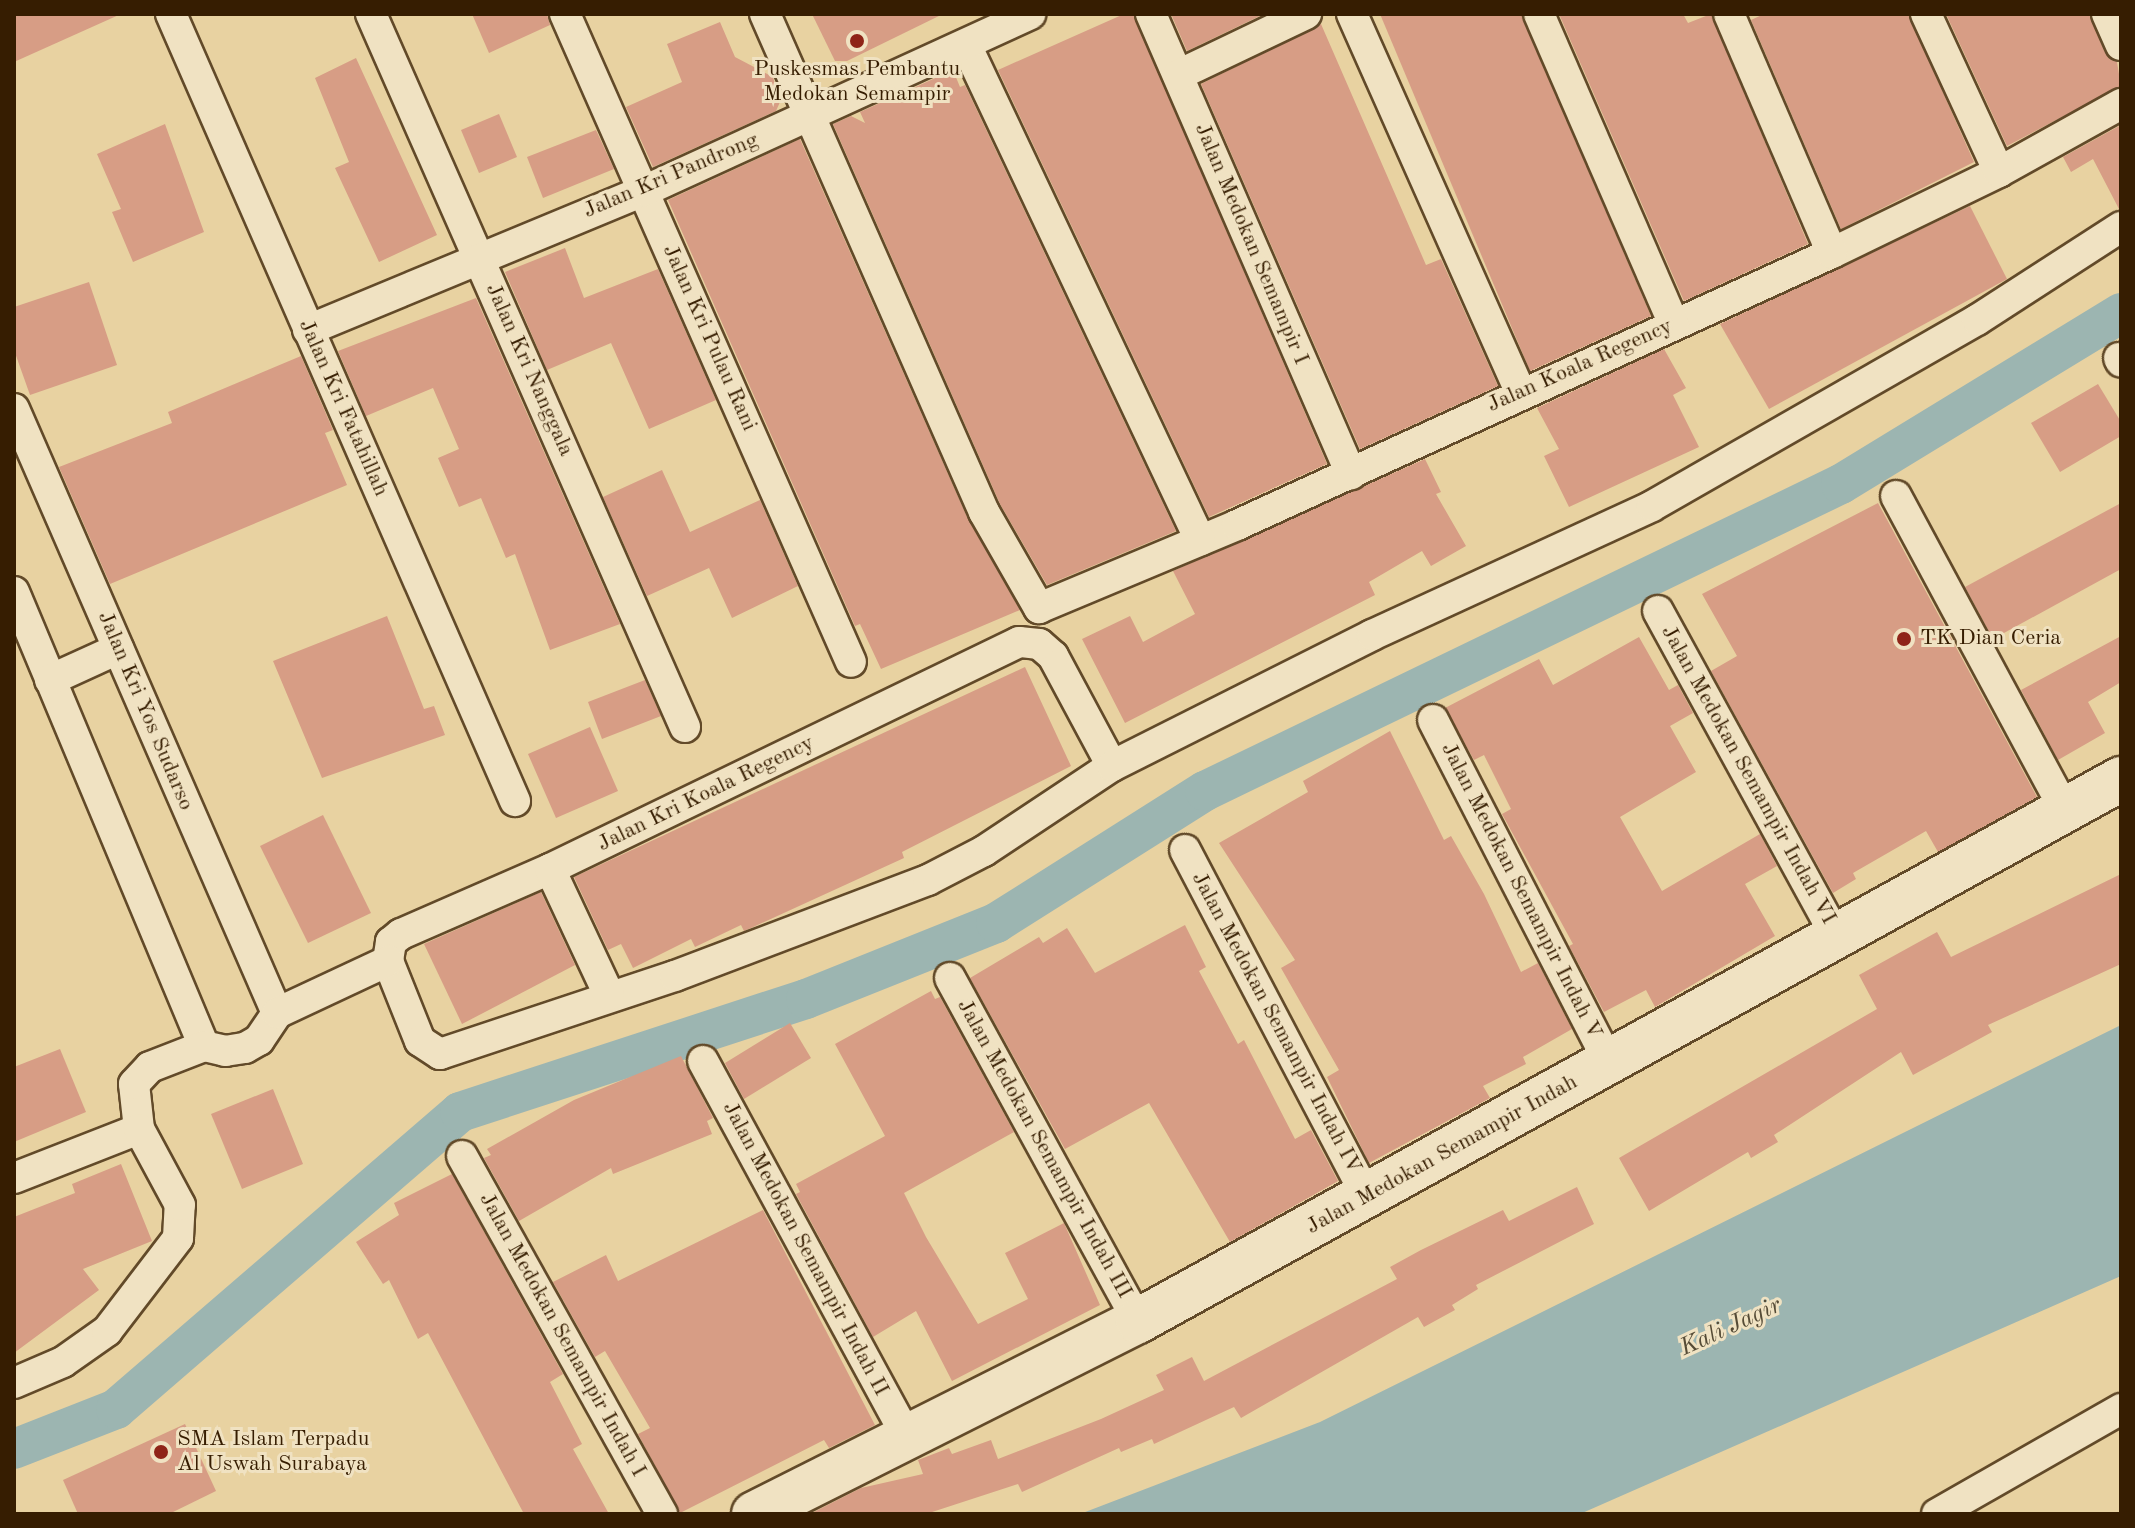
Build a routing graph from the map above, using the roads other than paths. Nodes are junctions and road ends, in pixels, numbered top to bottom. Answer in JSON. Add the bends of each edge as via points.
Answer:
{"nodes":[{"id":1,"x":171,"y":14,"type":"edge"},
{"id":2,"x":371,"y":14,"type":"edge"},
{"id":3,"x":565,"y":14,"type":"edge"},
{"id":4,"x":765,"y":14,"type":"edge"},
{"id":5,"x":1030,"y":14,"type":"edge"},
{"id":6,"x":1151,"y":14,"type":"edge"},
{"id":7,"x":1306,"y":14,"type":"edge"},
{"id":8,"x":1352,"y":14,"type":"edge"},
{"id":9,"x":1539,"y":14,"type":"edge"},
{"id":10,"x":1729,"y":14,"type":"edge"},
{"id":11,"x":1926,"y":14,"type":"edge"},
{"id":12,"x":2107,"y":14,"type":"edge"},
{"id":13,"x":966,"y":45,"type":"junction"},
{"id":14,"x":2121,"y":45,"type":"edge"},
{"id":15,"x":1178,"y":75,"type":"junction"},
{"id":16,"x":2121,"y":104,"type":"edge"},
{"id":17,"x":811,"y":115,"type":"junction"},
{"id":18,"x":1999,"y":172,"type":"junction"},
{"id":19,"x":644,"y":191,"type":"junction"},
{"id":20,"x":2121,"y":227,"type":"edge"},
{"id":21,"x":1832,"y":253,"type":"junction"},
{"id":22,"x":479,"y":256,"type":"junction"},
{"id":23,"x":1674,"y":324,"type":"junction"},
{"id":24,"x":308,"y":330,"type":"junction"},
{"id":25,"x":1520,"y":392,"type":"junction"},
{"id":26,"x":14,"y":409,"type":"edge"},
{"id":27,"x":1351,"y":474,"type":"junction"},
{"id":28,"x":1896,"y":496,"type":"dead end"},
{"id":29,"x":1200,"y":540,"type":"junction"},
{"id":30,"x":14,"y":592,"type":"edge"},
{"id":31,"x":1658,"y":611,"type":"dead end"},
{"id":32,"x":118,"y":649,"type":"junction"},
{"id":33,"x":851,"y":662,"type":"dead end"},
{"id":34,"x":50,"y":680,"type":"junction"},
{"id":35,"x":1433,"y":720,"type":"dead end"},
{"id":36,"x":685,"y":727,"type":"dead end"},
{"id":37,"x":1112,"y":766,"type":"junction"},
{"id":38,"x":2121,"y":779,"type":"edge"},
{"id":39,"x":515,"y":801,"type":"dead end"},
{"id":40,"x":2065,"y":810,"type":"junction"},
{"id":41,"x":1185,"y":850,"type":"dead end"},
{"id":42,"x":550,"y":869,"type":"junction"},
{"id":43,"x":1837,"y":938,"type":"junction"},
{"id":44,"x":390,"y":951,"type":"junction"},
{"id":45,"x":950,"y":978,"type":"dead end"},
{"id":46,"x":609,"y":995,"type":"junction"},
{"id":47,"x":277,"y":1013,"type":"junction"},
{"id":48,"x":204,"y":1046,"type":"junction"},
{"id":49,"x":703,"y":1061,"type":"dead end"},
{"id":50,"x":1609,"y":1062,"type":"junction"},
{"id":51,"x":139,"y":1129,"type":"junction"},
{"id":52,"x":462,"y":1156,"type":"dead end"},
{"id":53,"x":14,"y":1178,"type":"edge"},
{"id":54,"x":1367,"y":1197,"type":"junction"},
{"id":55,"x":1138,"y":1321,"type":"junction"},
{"id":56,"x":14,"y":1383,"type":"edge"},
{"id":57,"x":2121,"y":1409,"type":"edge"},
{"id":58,"x":907,"y":1437,"type":"junction"},
{"id":59,"x":662,"y":1514,"type":"edge"},
{"id":60,"x":754,"y":1514,"type":"edge"},
{"id":61,"x":1937,"y":1514,"type":"edge"}],
"edges":[{"from":1,"to":24,"type":"street","name":"Jalan Kri Fatahillah"},
{"from":2,"to":22,"type":"street","name":"Jalan Kri Nanggala"},
{"from":3,"to":19,"type":"street","name":"Jalan Kri Pulau Rani"},
{"from":4,"to":17,"type":"street"},
{"from":5,"to":13,"type":"street","name":"Jalan Kri Pandrong"},
{"from":6,"to":15,"type":"street","name":"Jalan Medokan Semampir I"},
{"from":7,"to":15,"type":"street"},
{"from":8,"to":25,"type":"street"},
{"from":9,"to":23,"type":"street"},
{"from":10,"to":21,"type":"street"},
{"from":11,"to":18,"type":"street"},
{"from":12,"to":14,"type":"street"},
{"from":13,"to":17,"type":"street","name":"Jalan Kri Pandrong"},
{"from":13,"to":29,"type":"street"},
{"from":15,"to":27,"type":"street","name":"Jalan Medokan Semampir I"},
{"from":16,"to":18,"type":"street","name":"Jalan Koala Regency"},
{"from":17,"to":19,"type":"street","name":"Jalan Kri Pandrong"},
{"from":17,"to":29,"type":"street","name":"Jalan Koala Regency","via":[[897,322],[1032,604],[1049,608]]},
{"from":18,"to":21,"type":"street","name":"Jalan Koala Regency"},
{"from":19,"to":22,"type":"street","name":"Jalan Kri Pandrong"},
{"from":19,"to":33,"type":"street","name":"Jalan Kri Pulau Rani"},
{"from":20,"to":37,"type":"street","via":[[1977,320],[1652,506],[1372,635]]},
{"from":21,"to":23,"type":"street","name":"Jalan Koala Regency"},
{"from":22,"to":24,"type":"street","name":"Jalan Kri Pandrong"},
{"from":22,"to":36,"type":"street","name":"Jalan Kri Nanggala"},
{"from":23,"to":25,"type":"street","name":"Jalan Koala Regency"},
{"from":24,"to":39,"type":"street","name":"Jalan Kri Fatahillah"},
{"from":25,"to":27,"type":"street","name":"Jalan Koala Regency"},
{"from":26,"to":32,"type":"street","name":"Jalan Kri Yos Sudarso"},
{"from":27,"to":29,"type":"street","name":"Jalan Koala Regency"},
{"from":28,"to":40,"type":"street"},
{"from":30,"to":34,"type":"street"},
{"from":31,"to":43,"type":"street","name":"Jalan Medokan Semampir Indah VI"},
{"from":32,"to":34,"type":"street"},
{"from":32,"to":47,"type":"street","name":"Jalan Kri Yos Sudarso"},
{"from":34,"to":48,"type":"street"},
{"from":35,"to":50,"type":"street","name":"Jalan Medokan Semampir Indah V"},
{"from":37,"to":42,"type":"street","name":"Jalan Kri Koala Regency","via":[[1053,656],[1039,644],[1019,642]]},
{"from":37,"to":46,"type":"street","via":[[984,851],[928,880],[675,976]]},
{"from":38,"to":40,"type":"street","name":"Jalan Medokan Semampir Indah"},
{"from":40,"to":43,"type":"street","name":"Jalan Medokan Semampir Indah"},
{"from":41,"to":54,"type":"street","name":"Jalan Medokan Semampir Indah IV"},
{"from":42,"to":44,"type":"street","name":"Jalan Kri Koala Regency"},
{"from":42,"to":46,"type":"street"},
{"from":43,"to":50,"type":"street","name":"Jalan Medokan Semampir Indah"},
{"from":44,"to":46,"type":"street","via":[[420,1041],[440,1054]]},
{"from":44,"to":47,"type":"street","name":"Jalan Kri Koala Regency"},
{"from":45,"to":55,"type":"street","name":"Jalan Medokan Semampir Indah III"},
{"from":47,"to":48,"type":"street","name":"Jalan Kri Koala Regency","via":[[259,1040],[245,1048]]},
{"from":48,"to":51,"type":"street","name":"Jalan Kri Koala Regency","via":[[139,1074],[134,1095]]},
{"from":49,"to":58,"type":"street","name":"Jalan Medokan Semampir Indah II"},
{"from":50,"to":54,"type":"street","name":"Jalan Medokan Semampir Indah"},
{"from":51,"to":53,"type":"street"},
{"from":51,"to":56,"type":"street","name":"Jalan Kri Koala Regency","via":[[180,1205],[178,1238],[107,1331],[63,1362]]},
{"from":52,"to":59,"type":"street","name":"Jalan Medokan Semampir Indah I"},
{"from":54,"to":55,"type":"street","name":"Jalan Medokan Semampir Indah"},
{"from":55,"to":58,"type":"street","name":"Jalan Medokan Semampir Indah"},
{"from":57,"to":61,"type":"street"},
{"from":58,"to":60,"type":"street","name":"Jalan Medokan Semampir Indah"}]}
